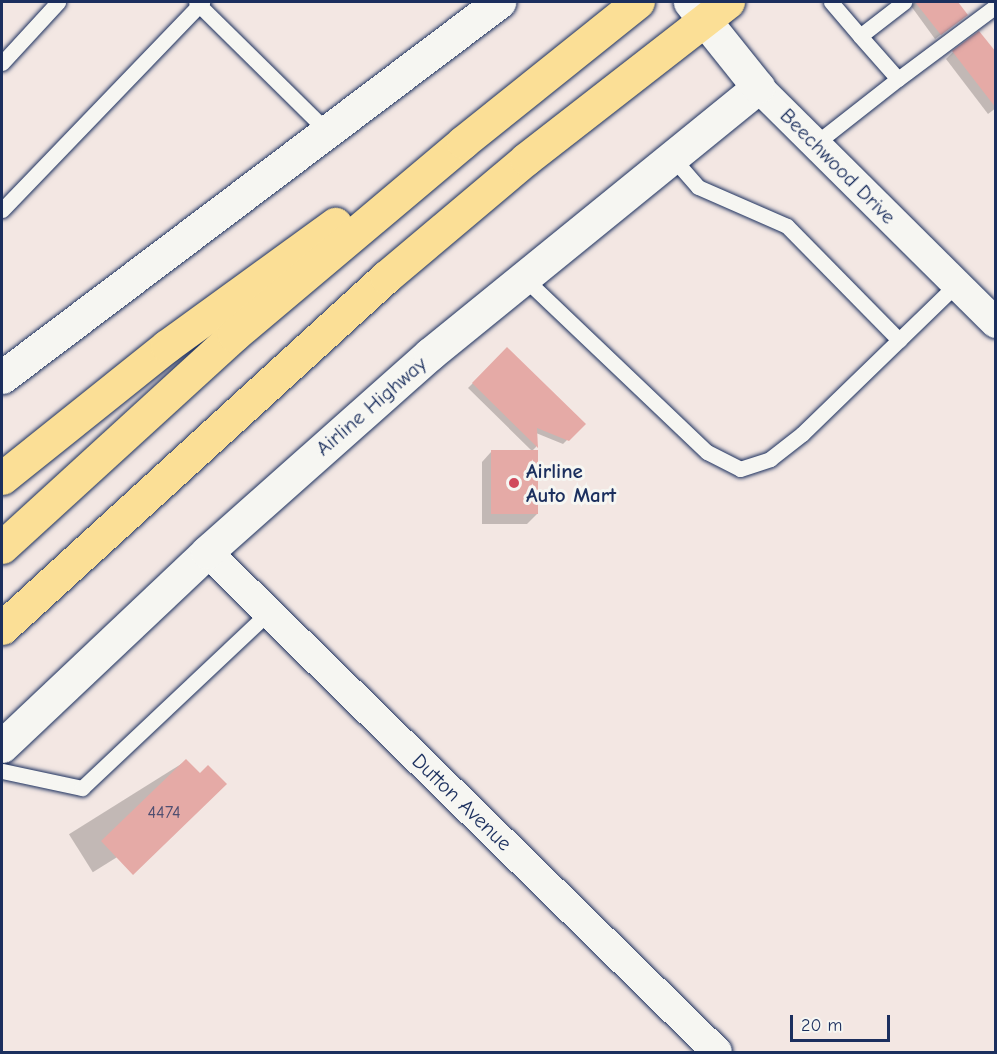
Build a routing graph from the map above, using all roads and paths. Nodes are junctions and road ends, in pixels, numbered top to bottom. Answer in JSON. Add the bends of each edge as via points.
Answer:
{"nodes":[{"id":1,"x":58,"y":2,"type":"edge"},
{"id":2,"x":499,"y":2,"type":"edge"},
{"id":3,"x":638,"y":2,"type":"edge"},
{"id":4,"x":831,"y":2,"type":"edge"},
{"id":5,"x":904,"y":2,"type":"edge"},
{"id":6,"x":199,"y":3,"type":"edge"},
{"id":7,"x":996,"y":6,"type":"edge"},
{"id":8,"x":707,"y":8,"type":"edge"},
{"id":9,"x":860,"y":36,"type":"junction"},
{"id":10,"x":2,"y":63,"type":"edge"},
{"id":11,"x":898,"y":80,"type":"junction"},
{"id":12,"x":758,"y":87,"type":"junction"},
{"id":13,"x":327,"y":131,"type":"junction"},
{"id":14,"x":463,"y":142,"type":"junction"},
{"id":15,"x":815,"y":144,"type":"junction"},
{"id":16,"x":671,"y":156,"type":"junction"},
{"id":17,"x":2,"y":210,"type":"edge"},
{"id":18,"x":523,"y":277,"type":"junction"},
{"id":19,"x":957,"y":284,"type":"junction"},
{"id":20,"x":996,"y":323,"type":"edge"},
{"id":21,"x":899,"y":340,"type":"junction"},
{"id":22,"x":2,"y":377,"type":"edge"},
{"id":23,"x":2,"y":478,"type":"edge"},
{"id":24,"x":2,"y":547,"type":"edge"},
{"id":25,"x":207,"y":552,"type":"junction"},
{"id":26,"x":268,"y":613,"type":"junction"},
{"id":27,"x":2,"y":628,"type":"edge"},
{"id":28,"x":2,"y":746,"type":"edge"},
{"id":29,"x":2,"y":771,"type":"edge"},
{"id":30,"x":717,"y":1053,"type":"edge"}],
"edges":[{"from":1,"to":10,"type":"lane"},
{"from":2,"to":13,"type":"street"},
{"from":3,"to":14,"type":"highway"},
{"from":4,"to":9,"type":"lane"},
{"from":5,"to":9,"type":"lane"},
{"from":6,"to":13,"type":"lane"},
{"from":6,"to":17,"type":"lane"},
{"from":7,"to":11,"type":"lane"},
{"from":8,"to":12,"type":"street","name":"Beechwood Drive"},
{"from":8,"to":27,"type":"highway","via":[[394,270]]},
{"from":9,"to":11,"type":"lane"},
{"from":11,"to":15,"type":"lane"},
{"from":12,"to":15,"type":"street","name":"Beechwood Drive"},
{"from":12,"to":16,"type":"street","name":"Airline Highway"},
{"from":13,"to":22,"type":"street"},
{"from":14,"to":23,"type":"highway","via":[[336,223],[246,287]]},
{"from":14,"to":24,"type":"highway","via":[[234,334]]},
{"from":15,"to":19,"type":"street","name":"Beechwood Drive"},
{"from":16,"to":18,"type":"street","name":"Airline Highway"},
{"from":16,"to":21,"type":"lane","via":[[698,187],[787,226]]},
{"from":18,"to":21,"type":"lane","via":[[707,452],[740,469],[770,459],[802,434]]},
{"from":18,"to":25,"type":"street","name":"Airline Highway"},
{"from":19,"to":20,"type":"street","name":"Beechwood Drive"},
{"from":19,"to":21,"type":"lane"},
{"from":25,"to":26,"type":"street","name":"Dutton Avenue"},
{"from":25,"to":28,"type":"street","name":"Airline Highway"},
{"from":26,"to":29,"type":"lane","via":[[82,788]]},
{"from":26,"to":30,"type":"street","name":"Dutton Avenue"}]}
